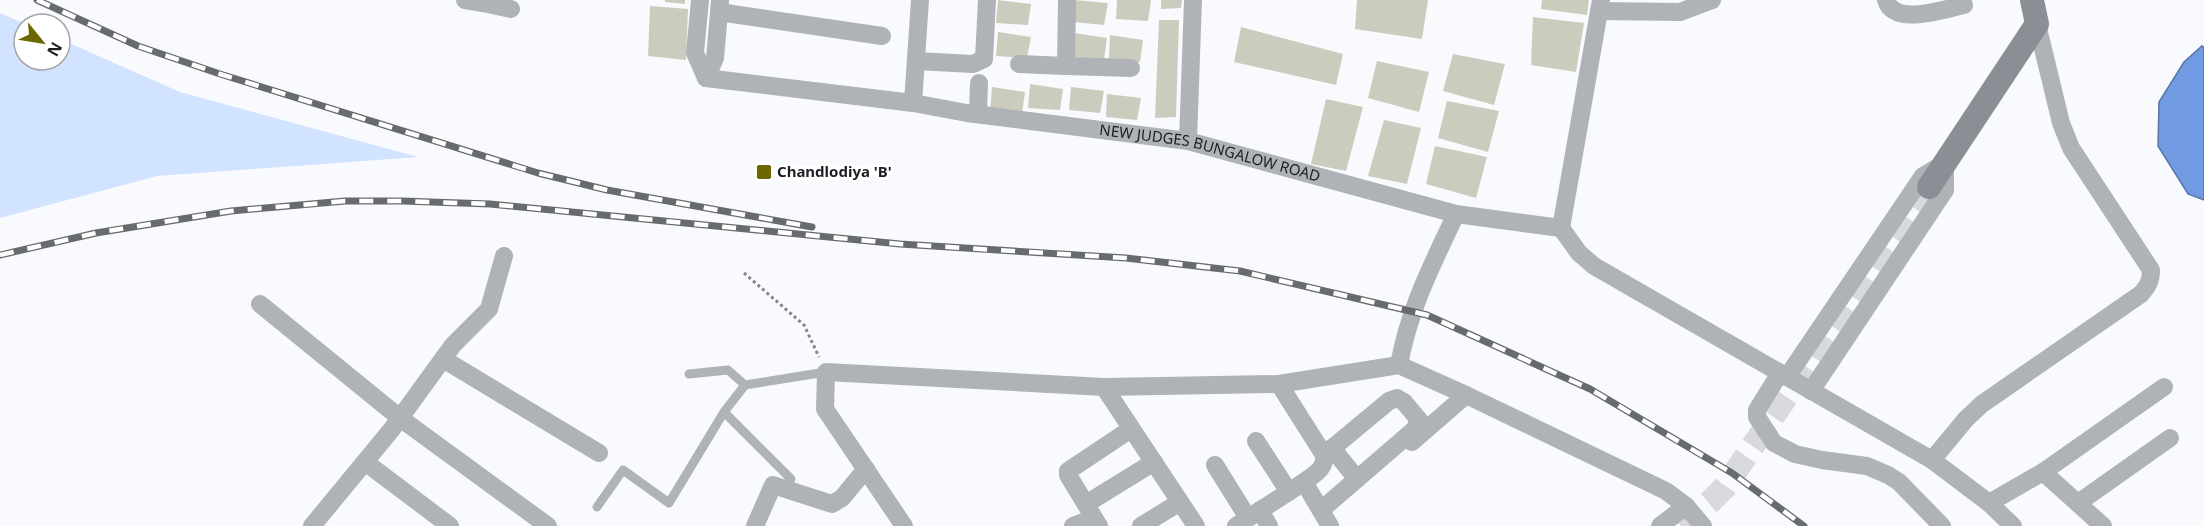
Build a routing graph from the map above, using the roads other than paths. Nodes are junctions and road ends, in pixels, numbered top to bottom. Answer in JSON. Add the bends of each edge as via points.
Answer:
{"nodes":[{"id":1,"x":700,"y":0,"type":"edge"},
{"id":2,"x":920,"y":0,"type":"edge"},
{"id":3,"x":987,"y":0,"type":"edge"},
{"id":4,"x":1067,"y":0,"type":"edge"},
{"id":5,"x":1193,"y":0,"type":"edge"},
{"id":6,"x":1712,"y":0,"type":"edge"},
{"id":7,"x":1886,"y":0,"type":"edge"},
{"id":8,"x":2032,"y":0,"type":"edge"},
{"id":9,"x":477,"y":1,"type":"edge"},
{"id":10,"x":1964,"y":5,"type":"dead end"},
{"id":11,"x":720,"y":6,"type":"edge"},
{"id":12,"x":1600,"y":6,"type":"edge"},
{"id":13,"x":1681,"y":6,"type":"edge"},
{"id":14,"x":511,"y":9,"type":"dead end"},
{"id":15,"x":2037,"y":24,"type":"junction"},
{"id":16,"x":882,"y":36,"type":"dead end"},
{"id":17,"x":916,"y":61,"type":"junction"},
{"id":18,"x":1019,"y":64,"type":"dead end"},
{"id":19,"x":1066,"y":66,"type":"junction"},
{"id":20,"x":1131,"y":68,"type":"dead end"},
{"id":21,"x":706,"y":78,"type":"junction"},
{"id":22,"x":979,"y":83,"type":"dead end"},
{"id":23,"x":913,"y":103,"type":"junction"},
{"id":24,"x":978,"y":114,"type":"junction"},
{"id":25,"x":1188,"y":141,"type":"junction"},
{"id":26,"x":1945,"y":164,"type":"junction"},
{"id":27,"x":1929,"y":187,"type":"tunnel mouth"},
{"id":28,"x":1456,"y":214,"type":"junction"},
{"id":29,"x":1561,"y":228,"type":"junction"},
{"id":30,"x":504,"y":256,"type":"dead end"},
{"id":31,"x":260,"y":304,"type":"dead end"},
{"id":32,"x":443,"y":358,"type":"junction"},
{"id":33,"x":1399,"y":365,"type":"junction"},
{"id":34,"x":826,"y":372,"type":"junction"},
{"id":35,"x":689,"y":374,"type":"dead end"},
{"id":36,"x":1783,"y":375,"type":"junction"},
{"id":37,"x":1279,"y":384,"type":"junction"},
{"id":38,"x":745,"y":386,"type":"junction"},
{"id":39,"x":1104,"y":387,"type":"junction"},
{"id":40,"x":2164,"y":387,"type":"dead end"},
{"id":41,"x":1811,"y":391,"type":"junction"},
{"id":42,"x":1466,"y":395,"type":"junction"},
{"id":43,"x":724,"y":412,"type":"junction"},
{"id":44,"x":400,"y":418,"type":"junction"},
{"id":45,"x":1131,"y":429,"type":"junction"},
{"id":46,"x":2170,"y":438,"type":"dead end"},
{"id":47,"x":1256,"y":441,"type":"dead end"},
{"id":48,"x":1328,"y":452,"type":"junction"},
{"id":49,"x":598,"y":453,"type":"dead end"},
{"id":50,"x":1932,"y":460,"type":"junction"},
{"id":51,"x":365,"y":462,"type":"junction"},
{"id":52,"x":1154,"y":462,"type":"junction"},
{"id":53,"x":1215,"y":465,"type":"dead end"},
{"id":54,"x":866,"y":469,"type":"junction"},
{"id":55,"x":2043,"y":472,"type":"junction"},
{"id":56,"x":790,"y":479,"type":"dead end"},
{"id":57,"x":1363,"y":480,"type":"junction"},
{"id":58,"x":1296,"y":487,"type":"junction"},
{"id":59,"x":1180,"y":502,"type":"junction"},
{"id":60,"x":1989,"y":503,"type":"junction"},
{"id":61,"x":2078,"y":503,"type":"junction"},
{"id":62,"x":1086,"y":504,"type":"junction"},
{"id":63,"x":1686,"y":506,"type":"junction"},
{"id":64,"x":597,"y":507,"type":"dead end"},
{"id":65,"x":1321,"y":510,"type":"junction"},
{"id":66,"x":1253,"y":520,"type":"edge"},
{"id":67,"x":312,"y":526,"type":"edge"},
{"id":68,"x":450,"y":526,"type":"edge"},
{"id":69,"x":548,"y":526,"type":"edge"},
{"id":70,"x":755,"y":526,"type":"edge"},
{"id":71,"x":904,"y":526,"type":"edge"},
{"id":72,"x":1073,"y":526,"type":"edge"},
{"id":73,"x":1086,"y":526,"type":"edge"},
{"id":74,"x":1099,"y":526,"type":"edge"},
{"id":75,"x":1142,"y":526,"type":"edge"},
{"id":76,"x":1196,"y":526,"type":"edge"},
{"id":77,"x":1330,"y":526,"type":"edge"},
{"id":78,"x":1660,"y":526,"type":"edge"},
{"id":79,"x":1703,"y":526,"type":"edge"},
{"id":80,"x":1942,"y":526,"type":"edge"},
{"id":81,"x":2013,"y":526,"type":"edge"},
{"id":82,"x":2103,"y":526,"type":"edge"}],
"edges":[{"from":1,"to":21,"type":"street","via":[[695,53]]},
{"from":2,"to":17,"type":"street"},
{"from":3,"to":17,"type":"street","via":[[984,60],[974,64]]},
{"from":4,"to":19,"type":"street"},
{"from":5,"to":25,"type":"street"},
{"from":6,"to":13,"type":"street"},
{"from":7,"to":10,"type":"street","via":[[1894,12],[1905,16]]},
{"from":8,"to":15,"type":"street"},
{"from":9,"to":14,"type":"street"},
{"from":11,"to":16,"type":"street"},
{"from":11,"to":21,"type":"street","via":[[715,58]]},
{"from":12,"to":13,"type":"street"},
{"from":12,"to":29,"type":"street"},
{"from":15,"to":26,"type":"street"},
{"from":15,"to":50,"type":"street","via":[[2067,137],[2151,270],[2151,278],[2141,294],[1972,412]]},
{"from":17,"to":23,"type":"street"},
{"from":18,"to":19,"type":"street"},
{"from":19,"to":20,"type":"street"},
{"from":21,"to":23,"type":"street","name":"NEW JUDGES BUNGALOW ROAD"},
{"from":22,"to":24,"type":"street"},
{"from":23,"to":24,"type":"street","name":"NEW JUDGES BUNGALOW ROAD"},
{"from":24,"to":25,"type":"street","name":"NEW JUDGES BUNGALOW ROAD"},
{"from":25,"to":28,"type":"street","name":"NEW JUDGES BUNGALOW ROAD"},
{"from":26,"to":27,"type":"street"},
{"from":26,"to":36,"type":"street","via":[[1923,176]]},
{"from":26,"to":41,"type":"street","via":[[1945,190]]},
{"from":28,"to":29,"type":"street","name":"NEW JUDGES BUNGALOW ROAD"},
{"from":28,"to":33,"type":"street","via":[[1415,303]]},
{"from":29,"to":36,"type":"street","via":[[1594,266]]},
{"from":30,"to":32,"type":"street","via":[[489,309]]},
{"from":31,"to":44,"type":"street"},
{"from":32,"to":44,"type":"street"},
{"from":32,"to":49,"type":"street"},
{"from":33,"to":37,"type":"street"},
{"from":33,"to":42,"type":"street"},
{"from":34,"to":38,"type":"lane"},
{"from":34,"to":39,"type":"street"},
{"from":34,"to":54,"type":"street","via":[[825,409]]},
{"from":35,"to":38,"type":"lane","via":[[728,370]]},
{"from":36,"to":41,"type":"street"},
{"from":36,"to":80,"type":"street","via":[[1756,410],[1774,443],[1795,454],[1867,466],[1888,475]]},
{"from":37,"to":39,"type":"street"},
{"from":37,"to":48,"type":"street"},
{"from":38,"to":43,"type":"lane"},
{"from":39,"to":45,"type":"street"},
{"from":40,"to":55,"type":"street"},
{"from":41,"to":50,"type":"street"},
{"from":42,"to":57,"type":"street"},
{"from":42,"to":63,"type":"street","via":[[1666,491]]},
{"from":43,"to":56,"type":"lane"},
{"from":43,"to":64,"type":"lane","via":[[669,503],[623,470]]},
{"from":44,"to":51,"type":"street"},
{"from":44,"to":69,"type":"street"},
{"from":45,"to":52,"type":"street"},
{"from":45,"to":62,"type":"street","via":[[1068,471]]},
{"from":46,"to":61,"type":"street"},
{"from":47,"to":58,"type":"street"},
{"from":48,"to":57,"type":"street"},
{"from":48,"to":57,"type":"street","via":[[1389,401],[1397,398],[1404,402],[1418,424]]},
{"from":48,"to":58,"type":"street","via":[[1320,470]]},
{"from":50,"to":60,"type":"street"},
{"from":51,"to":67,"type":"street"},
{"from":51,"to":68,"type":"street"},
{"from":52,"to":59,"type":"street"},
{"from":52,"to":62,"type":"street"},
{"from":53,"to":66,"type":"street"},
{"from":54,"to":70,"type":"street","via":[[843,498],[832,504],[773,485]]},
{"from":54,"to":71,"type":"street"},
{"from":55,"to":60,"type":"street"},
{"from":55,"to":61,"type":"street"},
{"from":57,"to":65,"type":"street"},
{"from":58,"to":65,"type":"street"},
{"from":58,"to":66,"type":"street"},
{"from":59,"to":75,"type":"street"},
{"from":59,"to":76,"type":"street"},
{"from":60,"to":81,"type":"street"},
{"from":61,"to":82,"type":"street"},
{"from":62,"to":74,"type":"street"},
{"from":63,"to":78,"type":"street"},
{"from":63,"to":79,"type":"street"},
{"from":65,"to":77,"type":"street"},
{"from":72,"to":73,"type":"street","via":[[1083,522]]}]}
